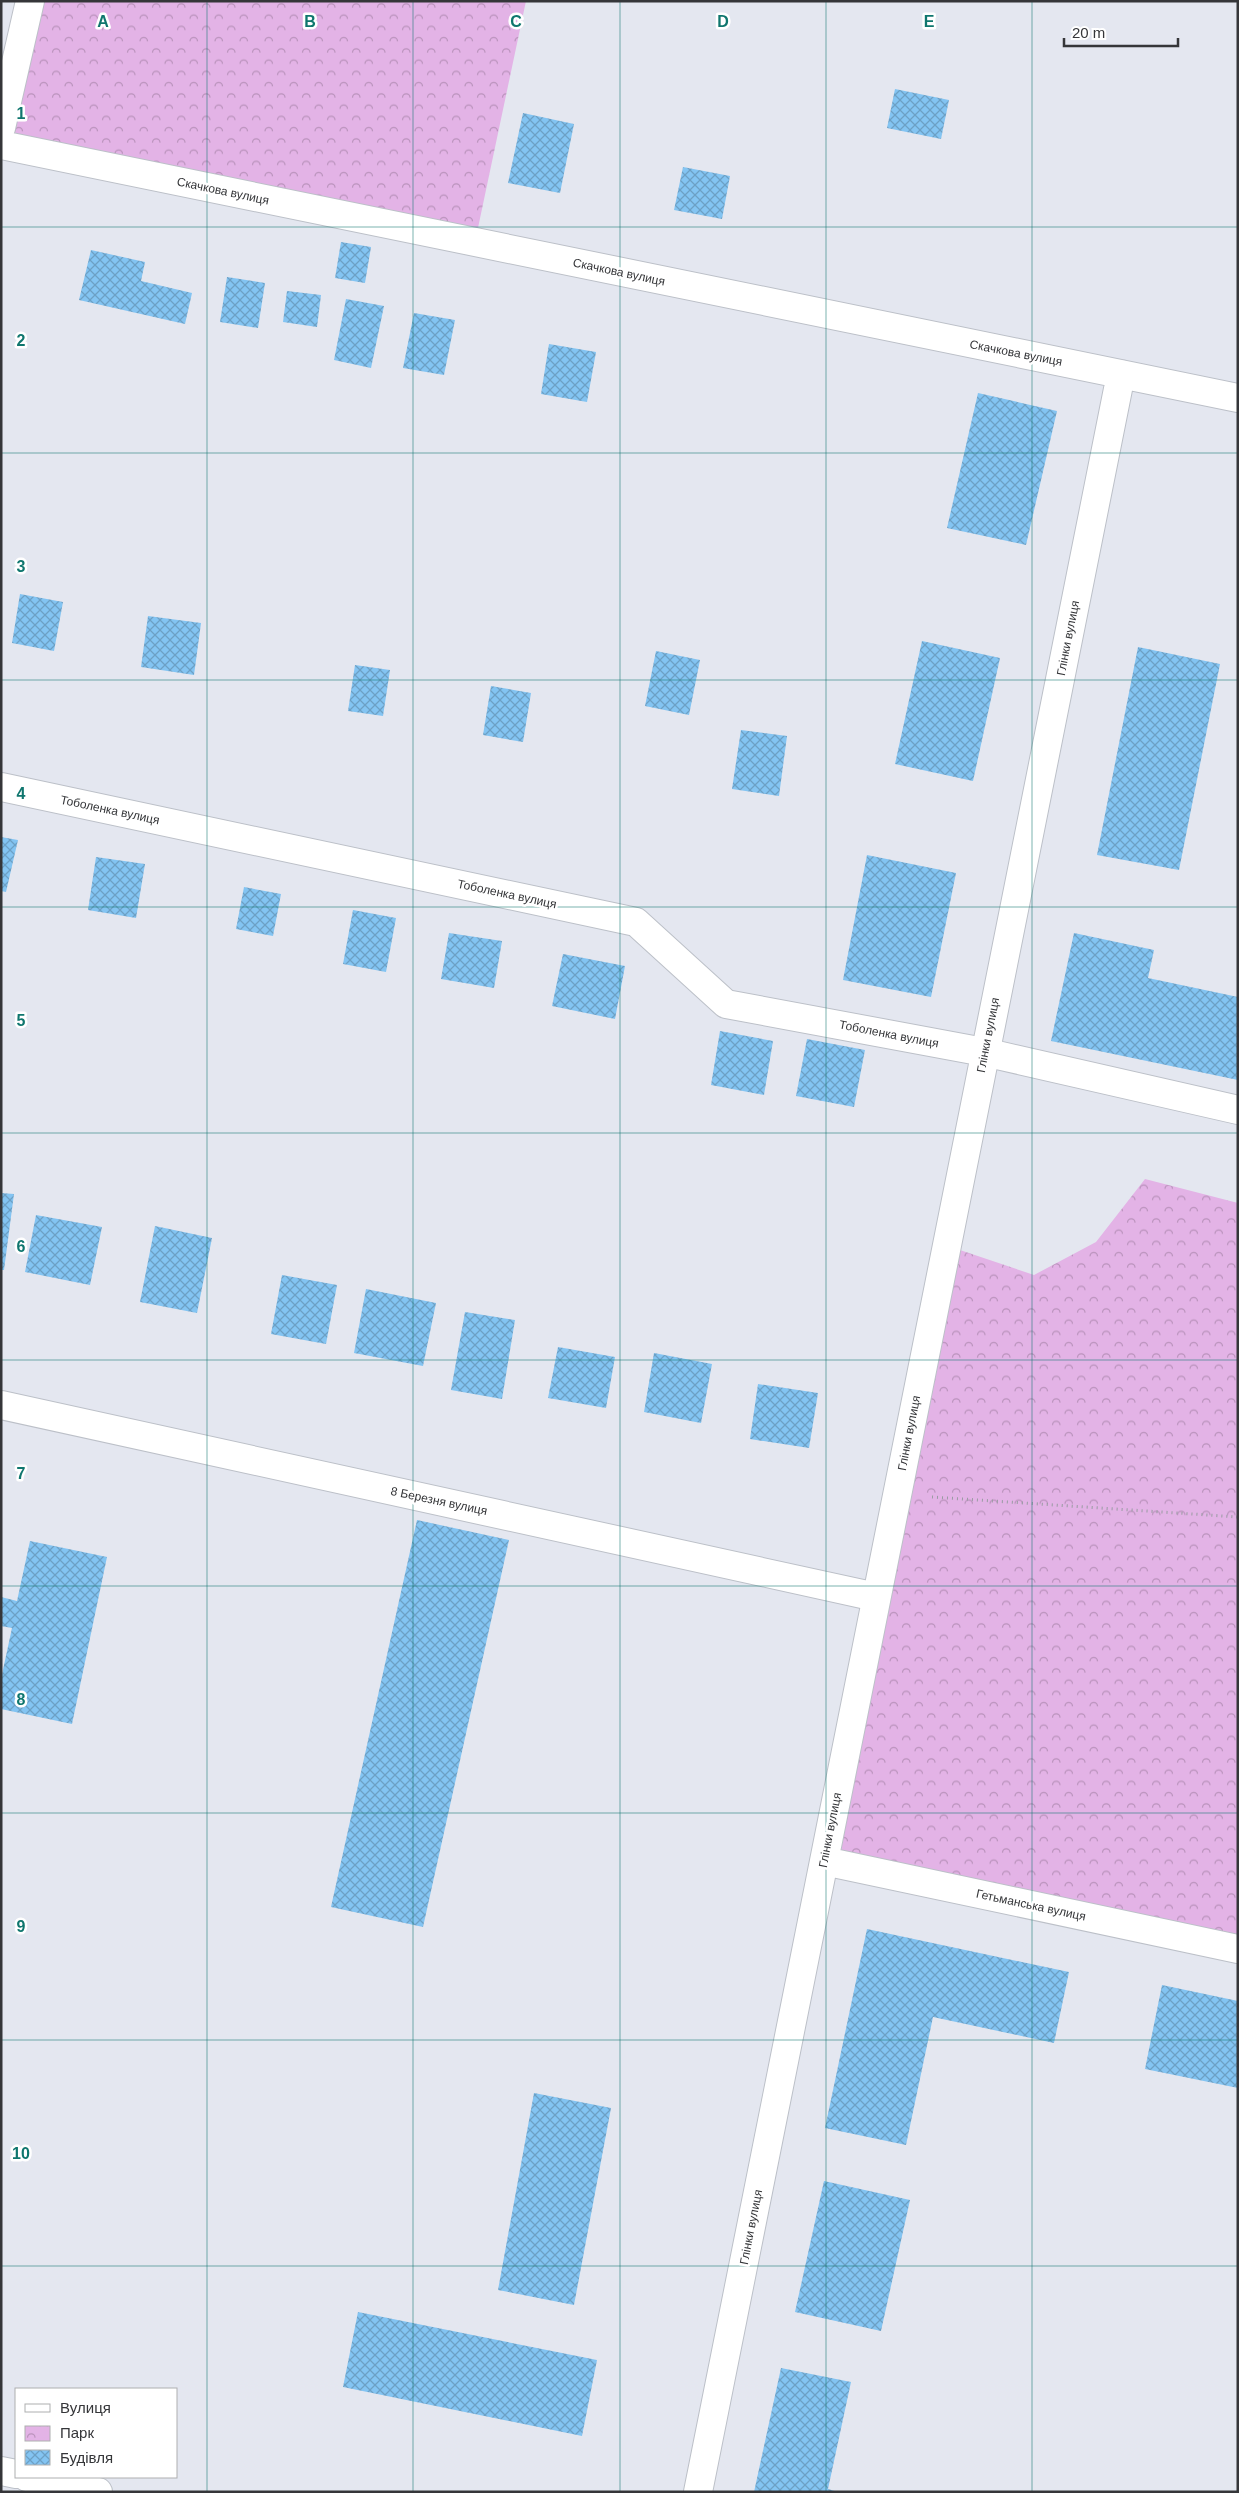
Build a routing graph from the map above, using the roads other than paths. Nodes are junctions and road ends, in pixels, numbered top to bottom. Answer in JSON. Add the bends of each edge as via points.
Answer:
{"nodes":[{"id":1,"x":30,"y":1,"type":"edge"},
{"id":2,"x":1,"y":128,"type":"edge"},
{"id":3,"x":1,"y":145,"type":"edge"},
{"id":4,"x":1121,"y":374,"type":"junction"},
{"id":5,"x":1238,"y":398,"type":"edge"},
{"id":6,"x":1,"y":787,"type":"edge"},
{"id":7,"x":984,"y":1052,"type":"junction"},
{"id":8,"x":1238,"y":1110,"type":"edge"},
{"id":9,"x":1,"y":1404,"type":"edge"},
{"id":10,"x":876,"y":1597,"type":"junction"},
{"id":11,"x":824,"y":1861,"type":"junction"},
{"id":12,"x":1238,"y":1949,"type":"edge"},
{"id":13,"x":1,"y":2471,"type":"edge"},
{"id":14,"x":15,"y":2474,"type":"edge"},
{"id":15,"x":32,"y":2478,"type":"edge"},
{"id":16,"x":98,"y":2492,"type":"edge"},
{"id":17,"x":698,"y":2492,"type":"edge"}],
"edges":[{"from":1,"to":2,"type":"street"},
{"from":3,"to":4,"type":"street","name":"Скачкова вулиця"},
{"from":4,"to":5,"type":"street","name":"Скачкова вулиця"},
{"from":4,"to":7,"type":"street","name":"Глінки вулиця"},
{"from":6,"to":7,"type":"street","name":"Тоболенка вулиця","via":[[636,922],[726,1004]]},
{"from":7,"to":8,"type":"street","name":"Тоболенка вулиця"},
{"from":7,"to":10,"type":"street","name":"Глінки вулиця"},
{"from":9,"to":10,"type":"street","name":"8 Березня вулиця"},
{"from":10,"to":11,"type":"street","name":"Глінки вулиця"},
{"from":11,"to":12,"type":"street","name":"Гетьманська вулиця"},
{"from":11,"to":17,"type":"street","name":"Глінки вулиця"},
{"from":13,"to":14,"type":"street"},
{"from":15,"to":16,"type":"street"}]}
